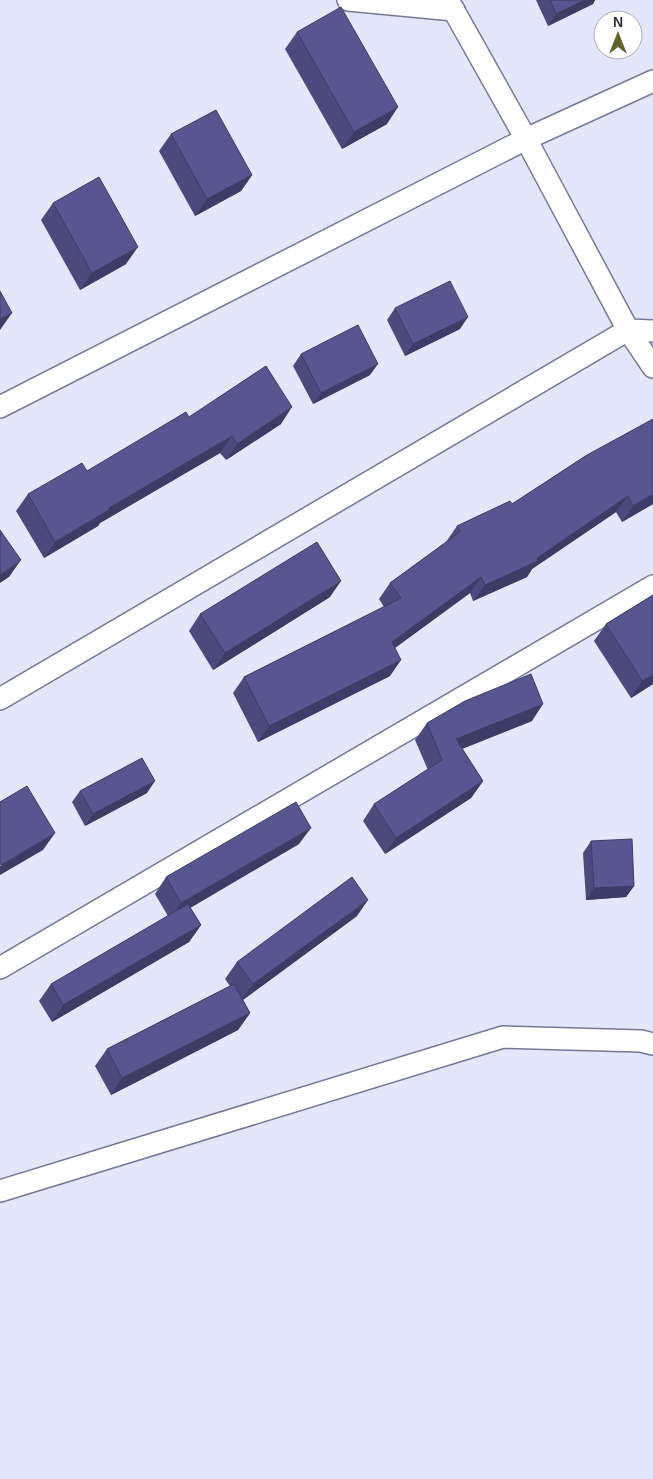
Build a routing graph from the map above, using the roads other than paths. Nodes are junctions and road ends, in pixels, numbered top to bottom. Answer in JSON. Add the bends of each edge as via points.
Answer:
{"nodes":[{"id":1,"x":348,"y":0,"type":"edge"},
{"id":2,"x":451,"y":5,"type":"edge"},
{"id":3,"x":653,"y":81,"type":"edge"},
{"id":4,"x":526,"y":139,"type":"junction"},
{"id":5,"x":628,"y":330,"type":"junction"},
{"id":6,"x":653,"y":331,"type":"edge"},
{"id":7,"x":653,"y":367,"type":"edge"},
{"id":8,"x":0,"y":407,"type":"edge"},
{"id":9,"x":653,"y":586,"type":"edge"},
{"id":10,"x":0,"y":700,"type":"edge"},
{"id":11,"x":0,"y":968,"type":"edge"},
{"id":12,"x":653,"y":1044,"type":"edge"},
{"id":13,"x":0,"y":1191,"type":"edge"}],
"edges":[{"from":1,"to":2,"type":"street"},
{"from":2,"to":4,"type":"street"},
{"from":3,"to":4,"type":"street"},
{"from":4,"to":5,"type":"street"},
{"from":4,"to":8,"type":"street"},
{"from":5,"to":6,"type":"street"},
{"from":5,"to":7,"type":"street"},
{"from":5,"to":10,"type":"street"},
{"from":9,"to":11,"type":"street"},
{"from":12,"to":13,"type":"street","via":[[503,1037]]}]}
